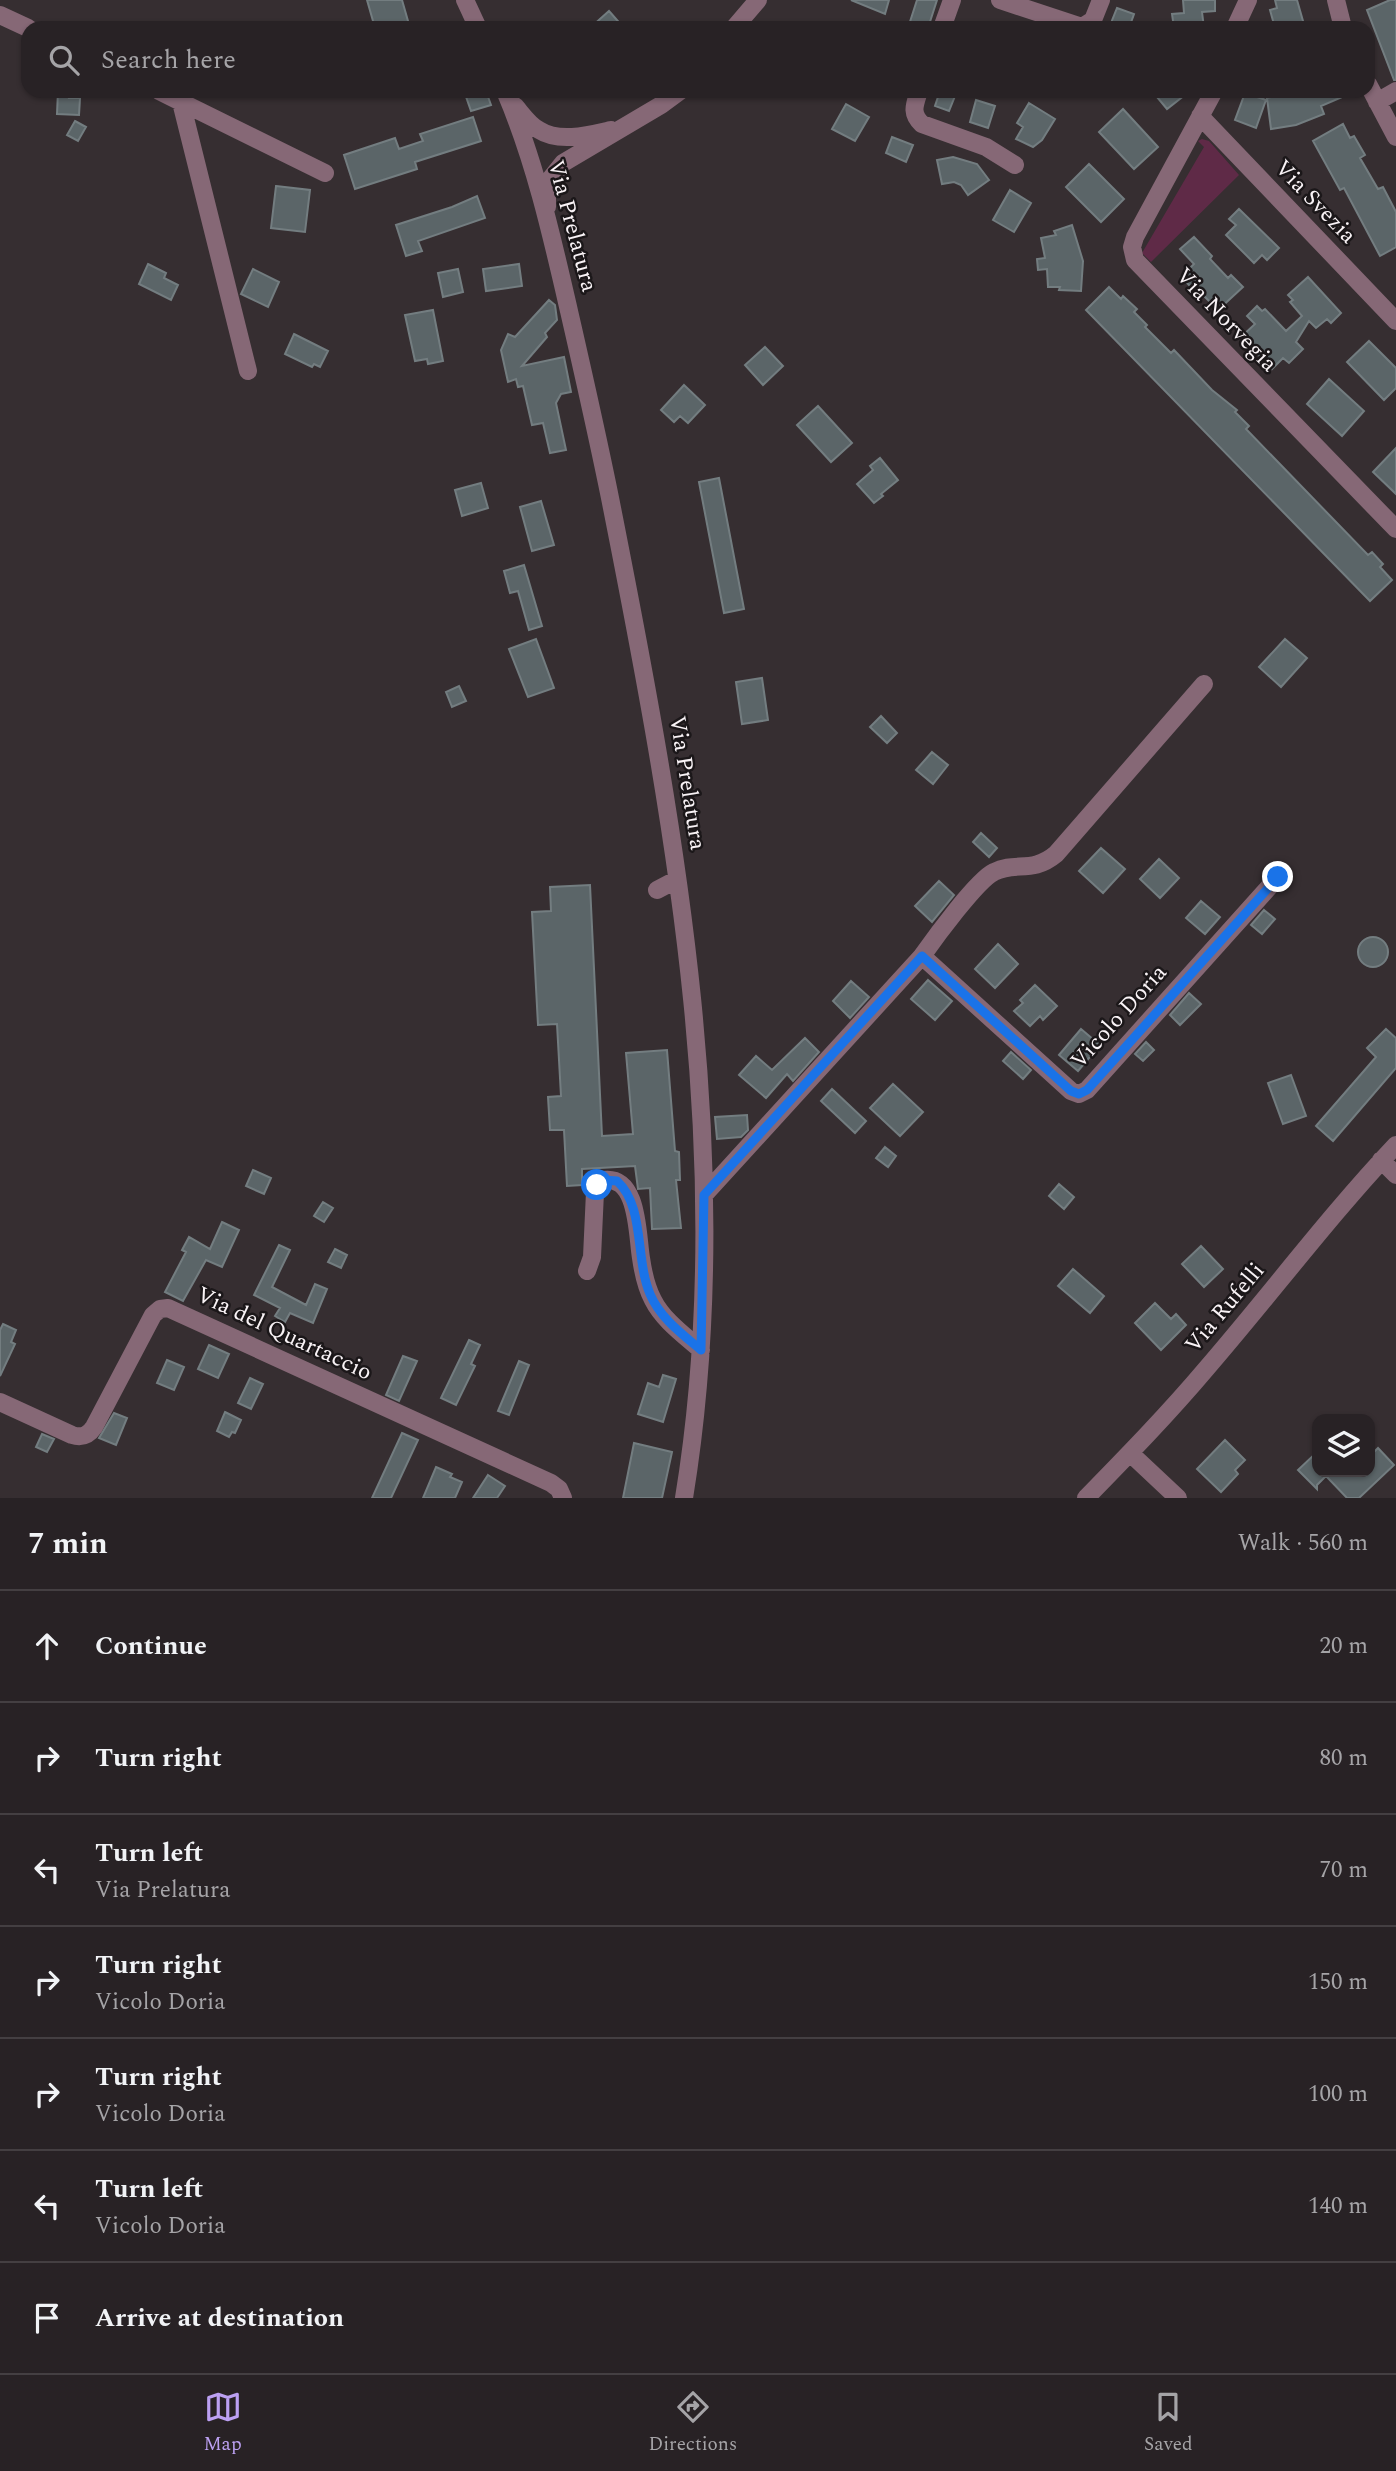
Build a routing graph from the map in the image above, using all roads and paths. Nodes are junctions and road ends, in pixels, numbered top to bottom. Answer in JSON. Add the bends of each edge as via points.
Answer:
{"nodes":[{"id":1,"x":465,"y":0,"type":"edge"},
{"id":2,"x":758,"y":0,"type":"edge"},
{"id":3,"x":951,"y":0,"type":"edge"},
{"id":4,"x":1000,"y":0,"type":"edge"},
{"id":5,"x":1101,"y":0,"type":"edge"},
{"id":6,"x":1248,"y":0,"type":"edge"},
{"id":7,"x":1336,"y":0,"type":"edge"},
{"id":8,"x":0,"y":15,"type":"edge"},
{"id":9,"x":475,"y":21,"type":"edge"},
{"id":10,"x":740,"y":21,"type":"edge"},
{"id":11,"x":944,"y":21,"type":"edge"},
{"id":12,"x":1064,"y":21,"type":"edge"},
{"id":13,"x":1091,"y":21,"type":"edge"},
{"id":14,"x":1238,"y":21,"type":"edge"},
{"id":15,"x":1341,"y":21,"type":"edge"},
{"id":16,"x":21,"y":25,"type":"edge"},
{"id":17,"x":1396,"y":91,"type":"edge"},
{"id":18,"x":173,"y":98,"type":"edge"},
{"id":19,"x":508,"y":98,"type":"edge"},
{"id":20,"x":509,"y":98,"type":"edge"},
{"id":21,"x":669,"y":98,"type":"edge"},
{"id":22,"x":917,"y":98,"type":"edge"},
{"id":23,"x":1210,"y":98,"type":"edge"},
{"id":24,"x":1375,"y":98,"type":"edge"},
{"id":25,"x":181,"y":102,"type":"junction"},
{"id":26,"x":1377,"y":102,"type":"junction"},
{"id":27,"x":1199,"y":117,"type":"junction"},
{"id":28,"x":625,"y":126,"type":"junction"},
{"id":29,"x":1396,"y":137,"type":"edge"},
{"id":30,"x":1015,"y":165,"type":"dead end"},
{"id":31,"x":325,"y":173,"type":"dead end"},
{"id":32,"x":547,"y":214,"type":"junction"},
{"id":33,"x":1396,"y":321,"type":"edge"},
{"id":34,"x":248,"y":372,"type":"dead end"},
{"id":35,"x":1396,"y":529,"type":"edge"},
{"id":36,"x":1204,"y":684,"type":"dead end"},
{"id":37,"x":1278,"y":877,"type":"dead end"},
{"id":38,"x":676,"y":880,"type":"junction"},
{"id":39,"x":657,"y":890,"type":"dead end"},
{"id":40,"x":922,"y":956,"type":"junction"},
{"id":41,"x":1396,"y":1144,"type":"edge"},
{"id":42,"x":1381,"y":1160,"type":"junction"},
{"id":43,"x":1396,"y":1175,"type":"edge"},
{"id":44,"x":704,"y":1195,"type":"junction"},
{"id":45,"x":587,"y":1271,"type":"dead end"},
{"id":46,"x":701,"y":1350,"type":"junction"},
{"id":47,"x":0,"y":1402,"type":"edge"},
{"id":48,"x":1130,"y":1453,"type":"junction"},
{"id":49,"x":563,"y":1498,"type":"edge"},
{"id":50,"x":684,"y":1498,"type":"edge"},
{"id":51,"x":1086,"y":1498,"type":"edge"},
{"id":52,"x":1178,"y":1498,"type":"edge"}],
"edges":[{"from":1,"to":9,"type":"street"},
{"from":2,"to":10,"type":"street"},
{"from":3,"to":11,"type":"street"},
{"from":4,"to":12,"type":"street"},
{"from":5,"to":13,"type":"street"},
{"from":6,"to":14,"type":"street"},
{"from":7,"to":15,"type":"street"},
{"from":8,"to":16,"type":"street"},
{"from":17,"to":26,"type":"street"},
{"from":18,"to":25,"type":"street"},
{"from":19,"to":32,"type":"street","name":"Via Prelatura"},
{"from":20,"to":28,"type":"street","via":[[536,129],[549,135],[572,137]]},
{"from":21,"to":28,"type":"street"},
{"from":22,"to":30,"type":"street","via":[[913,111],[922,124],[986,147]]},
{"from":23,"to":27,"type":"street","name":"Via Norvegia"},
{"from":24,"to":26,"type":"street"},
{"from":25,"to":31,"type":"street"},
{"from":25,"to":34,"type":"street"},
{"from":26,"to":29,"type":"street"},
{"from":27,"to":33,"type":"street","name":"Via Svezia"},
{"from":27,"to":35,"type":"street","name":"Via Norvegia","via":[[1135,237],[1135,260]]},
{"from":28,"to":32,"type":"street","via":[[558,169],[548,186]]},
{"from":32,"to":38,"type":"street","name":"Via Prelatura","via":[[645,673]]},
{"from":36,"to":40,"type":"street","via":[[1056,854],[1043,864],[989,875]]},
{"from":37,"to":40,"type":"street","name":"Vicolo Doria","via":[[1079,1094]]},
{"from":38,"to":39,"type":"street"},
{"from":38,"to":44,"type":"street","name":"Via Prelatura","via":[[697,1058]]},
{"from":40,"to":44,"type":"street"},
{"from":41,"to":42,"type":"street","name":"Via Rufelli"},
{"from":42,"to":43,"type":"street"},
{"from":42,"to":48,"type":"street","name":"Via Rufelli","via":[[1206,1370]]},
{"from":44,"to":46,"type":"street","name":"Via Prelatura"},
{"from":45,"to":46,"type":"street","via":[[592,1257],[595,1192],[599,1183],[612,1179],[631,1197],[651,1297],[664,1317]]},
{"from":46,"to":50,"type":"street","name":"Via Prelatura"},
{"from":47,"to":49,"type":"street","name":"Via del Quartaccio","via":[[72,1435],[87,1435],[153,1315],[168,1308],[551,1483]]},
{"from":48,"to":51,"type":"street","name":"Via Rufelli"},
{"from":48,"to":52,"type":"street"}]}
